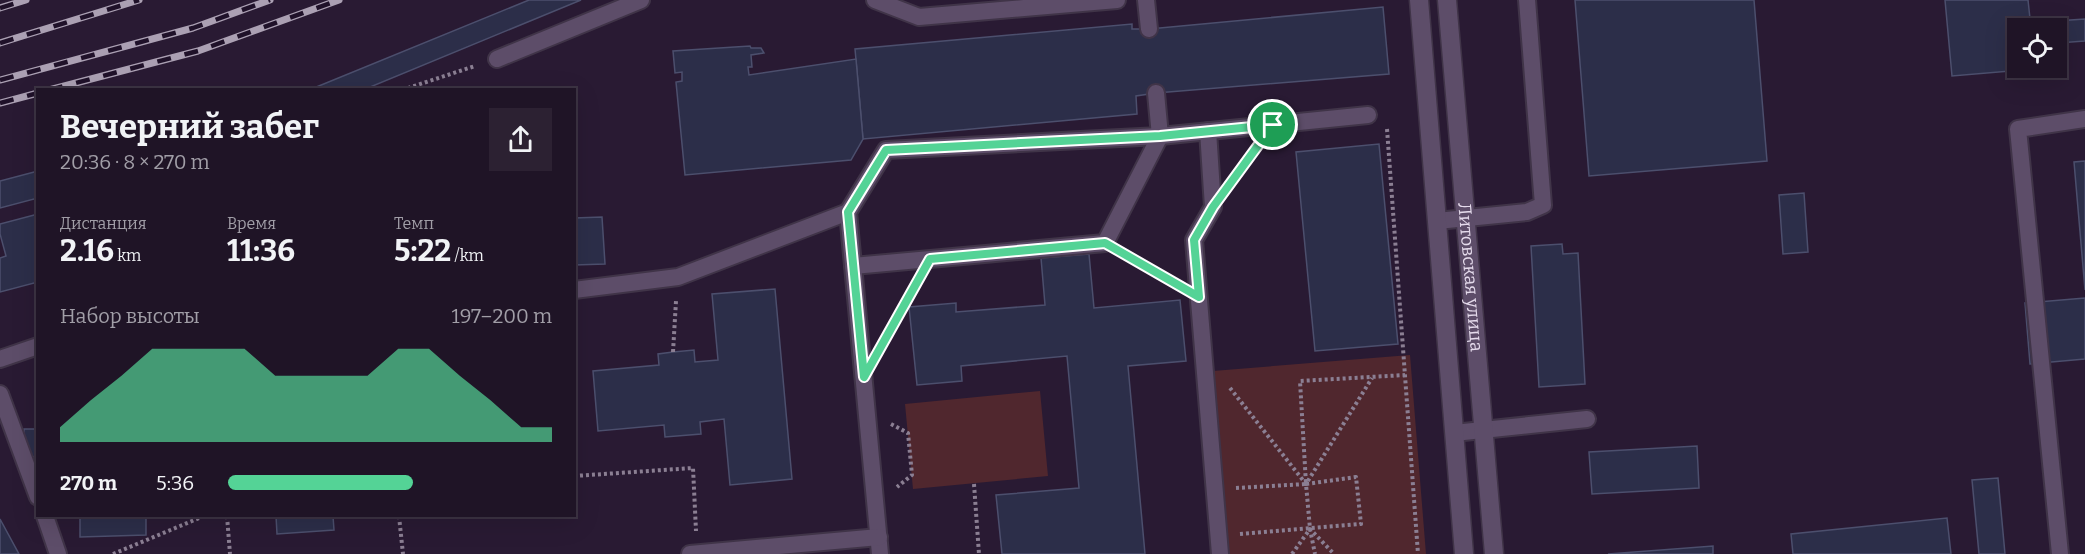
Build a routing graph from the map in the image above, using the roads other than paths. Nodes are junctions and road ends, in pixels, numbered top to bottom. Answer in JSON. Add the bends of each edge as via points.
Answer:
{"nodes":[{"id":1,"x":641,"y":0,"type":"edge"},
{"id":2,"x":875,"y":0,"type":"edge"},
{"id":3,"x":1117,"y":0,"type":"edge"},
{"id":4,"x":1146,"y":0,"type":"edge"},
{"id":5,"x":1419,"y":0,"type":"edge"},
{"id":6,"x":1447,"y":0,"type":"edge"},
{"id":7,"x":1527,"y":0,"type":"edge"},
{"id":8,"x":1149,"y":28,"type":"dead end"},
{"id":9,"x":497,"y":59,"type":"road end"},
{"id":10,"x":1156,"y":93,"type":"dead end"},
{"id":11,"x":1368,"y":115,"type":"dead end"},
{"id":12,"x":2085,"y":119,"type":"edge"},
{"id":13,"x":1208,"y":131,"type":"junction"},
{"id":14,"x":1160,"y":136,"type":"junction"},
{"id":15,"x":848,"y":212,"type":"junction"},
{"id":16,"x":1466,"y":218,"type":"junction"},
{"id":17,"x":1437,"y":221,"type":"junction"},
{"id":18,"x":853,"y":266,"type":"junction"},
{"id":19,"x":576,"y":290,"type":"edge"},
{"id":20,"x":36,"y":347,"type":"edge"},
{"id":21,"x":0,"y":359,"type":"edge"},
{"id":22,"x":0,"y":394,"type":"edge"},
{"id":23,"x":1587,"y":419,"type":"dead end"},
{"id":24,"x":1484,"y":430,"type":"junction"},
{"id":25,"x":1454,"y":433,"type":"junction"},
{"id":26,"x":36,"y":492,"type":"edge"},
{"id":27,"x":45,"y":517,"type":"edge"},
{"id":28,"x":879,"y":545,"type":"edge"},
{"id":29,"x":697,"y":553,"type":"edge"},
{"id":30,"x":58,"y":554,"type":"edge"},
{"id":31,"x":690,"y":554,"type":"edge"},
{"id":32,"x":1220,"y":554,"type":"edge"},
{"id":33,"x":1464,"y":554,"type":"edge"},
{"id":34,"x":1494,"y":554,"type":"edge"},
{"id":35,"x":2060,"y":554,"type":"edge"}],
"edges":[{"from":1,"to":9,"type":"lane"},
{"from":2,"to":3,"type":"lane","via":[[919,17]]},
{"from":4,"to":8,"type":"lane"},
{"from":5,"to":17,"type":"street","name":"Литовская улица"},
{"from":6,"to":16,"type":"street","name":"Литовская улица"},
{"from":7,"to":16,"type":"lane","via":[[1543,205],[1527,212]]},
{"from":10,"to":14,"type":"lane"},
{"from":11,"to":13,"type":"lane"},
{"from":12,"to":35,"type":"lane","via":[[2018,129]]},
{"from":13,"to":14,"type":"lane"},
{"from":13,"to":32,"type":"lane","via":[[1213,207],[1194,240]]},
{"from":14,"to":15,"type":"lane","via":[[886,150]]},
{"from":14,"to":18,"type":"lane","via":[[1105,243]]},
{"from":15,"to":18,"type":"lane"},
{"from":15,"to":19,"type":"lane","via":[[678,277]]},
{"from":16,"to":17,"type":"lane"},
{"from":16,"to":24,"type":"street","name":"Литовская улица"},
{"from":17,"to":25,"type":"street","name":"Литовская улица"},
{"from":18,"to":28,"type":"lane"},
{"from":20,"to":21,"type":"lane"},
{"from":22,"to":26,"type":"lane"},
{"from":23,"to":24,"type":"lane"},
{"from":24,"to":25,"type":"lane"},
{"from":24,"to":34,"type":"street","name":"Литовская улица"},
{"from":25,"to":33,"type":"street","name":"Литовская улица"},
{"from":27,"to":30,"type":"lane"},
{"from":28,"to":29,"type":"lane"},
{"from":29,"to":31,"type":"lane"}]}
